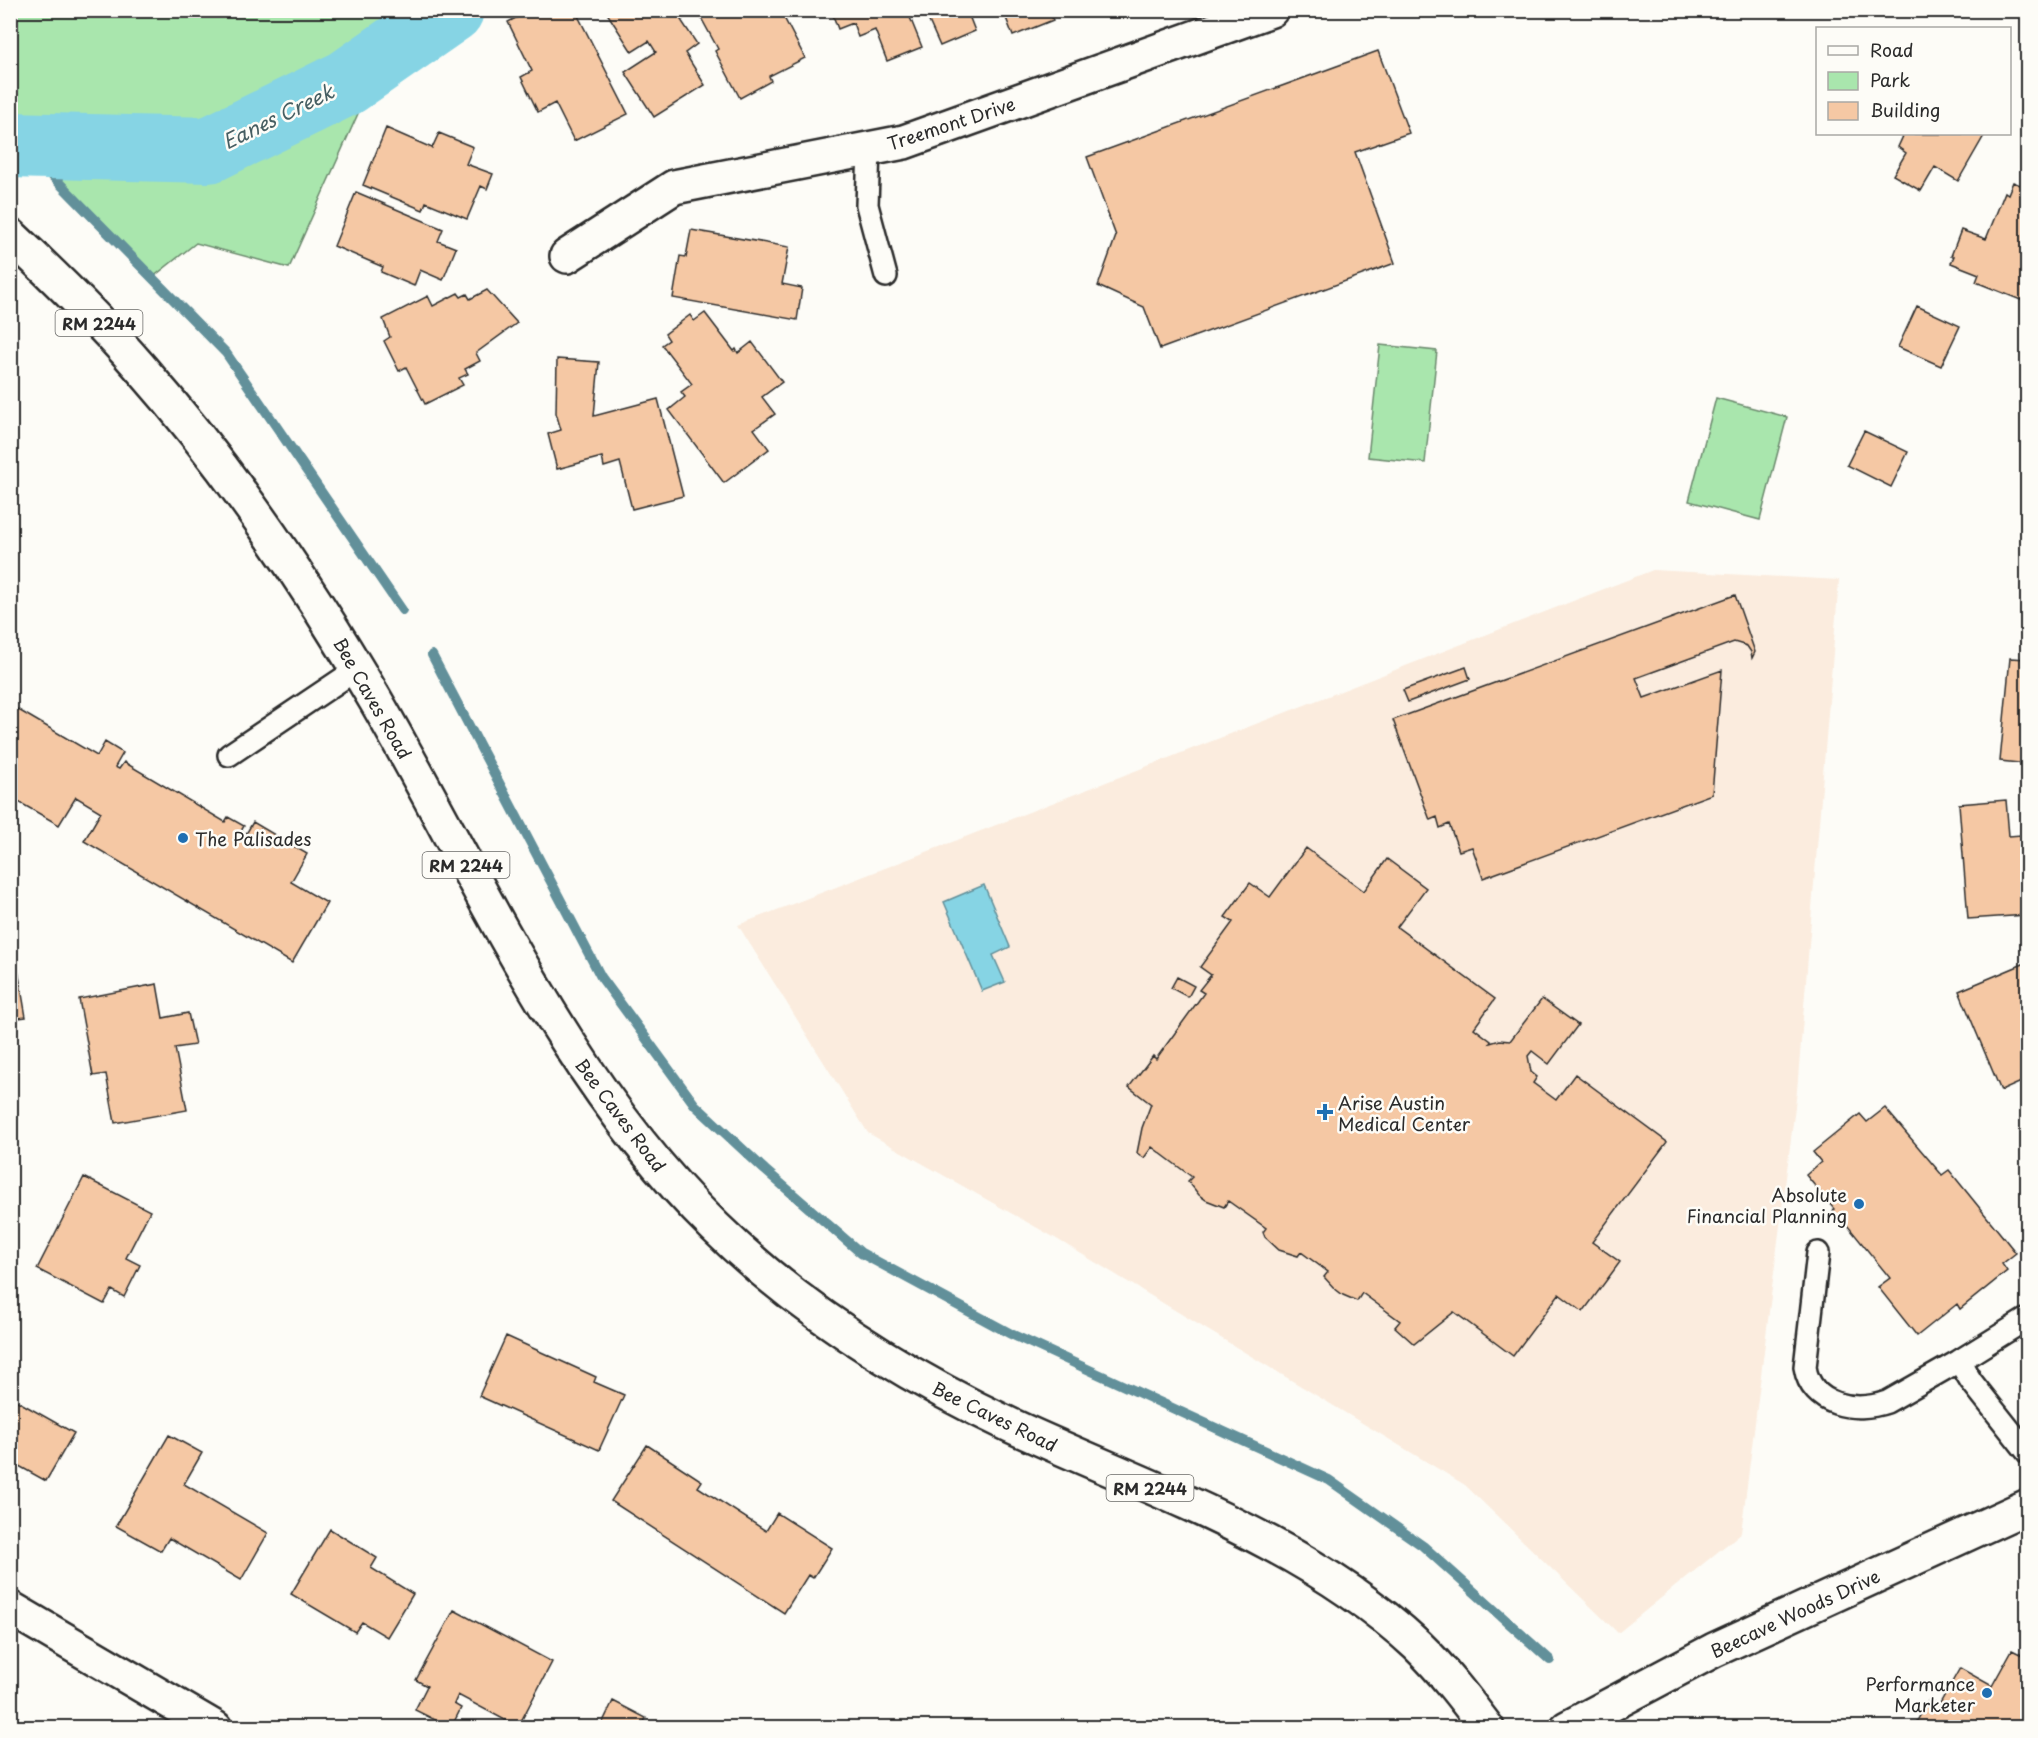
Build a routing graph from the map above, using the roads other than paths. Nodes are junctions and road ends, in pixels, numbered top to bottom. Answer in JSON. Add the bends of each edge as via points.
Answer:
{"nodes":[{"id":1,"x":1271,"y":10,"type":"edge"},
{"id":2,"x":869,"y":149,"type":"junction"},
{"id":3,"x":10,"y":235,"type":"edge"},
{"id":4,"x":567,"y":256,"type":"dead end"},
{"id":5,"x":885,"y":276,"type":"dead end"},
{"id":6,"x":357,"y":669,"type":"junction"},
{"id":7,"x":229,"y":755,"type":"dead end"},
{"id":8,"x":1818,"y":1253,"type":"dead end"},
{"id":9,"x":2025,"y":1320,"type":"dead end"},
{"id":10,"x":1959,"y":1361,"type":"junction"},
{"id":11,"x":2028,"y":1453,"type":"edge"},
{"id":12,"x":2028,"y":1506,"type":"edge"},
{"id":13,"x":10,"y":1608,"type":"edge"},
{"id":14,"x":215,"y":1728,"type":"edge"},
{"id":15,"x":1487,"y":1728,"type":"edge"},
{"id":16,"x":1567,"y":1728,"type":"edge"}],
"edges":[{"from":1,"to":2,"type":"main road","name":"Treemont Drive","via":[[904,142]]},
{"from":2,"to":4,"type":"main road","name":"Treemont Drive","via":[[674,187]]},
{"from":2,"to":5,"type":"lane","via":[[867,205]]},
{"from":3,"to":6,"type":"main road","name":"Bee Caves Road","number":"RM 2244","via":[[93,315],[182,417],[278,545]]},
{"from":6,"to":7,"type":"lane"},
{"from":6,"to":15,"type":"main road","name":"Bee Caves Road","number":"RM 2244","via":[[565,1038],[657,1164],[734,1246],[809,1308],[916,1377],[1260,1539],[1339,1585],[1419,1647]]},
{"from":8,"to":10,"type":"lane","via":[[1806,1367],[1807,1379],[1827,1400],[1852,1407],[1878,1406]]},
{"from":9,"to":10,"type":"lane"},
{"from":10,"to":11,"type":"lane"},
{"from":12,"to":16,"type":"main road","name":"Beecave Woods Drive","via":[[1714,1650]]},
{"from":13,"to":14,"type":"main road"}]}
